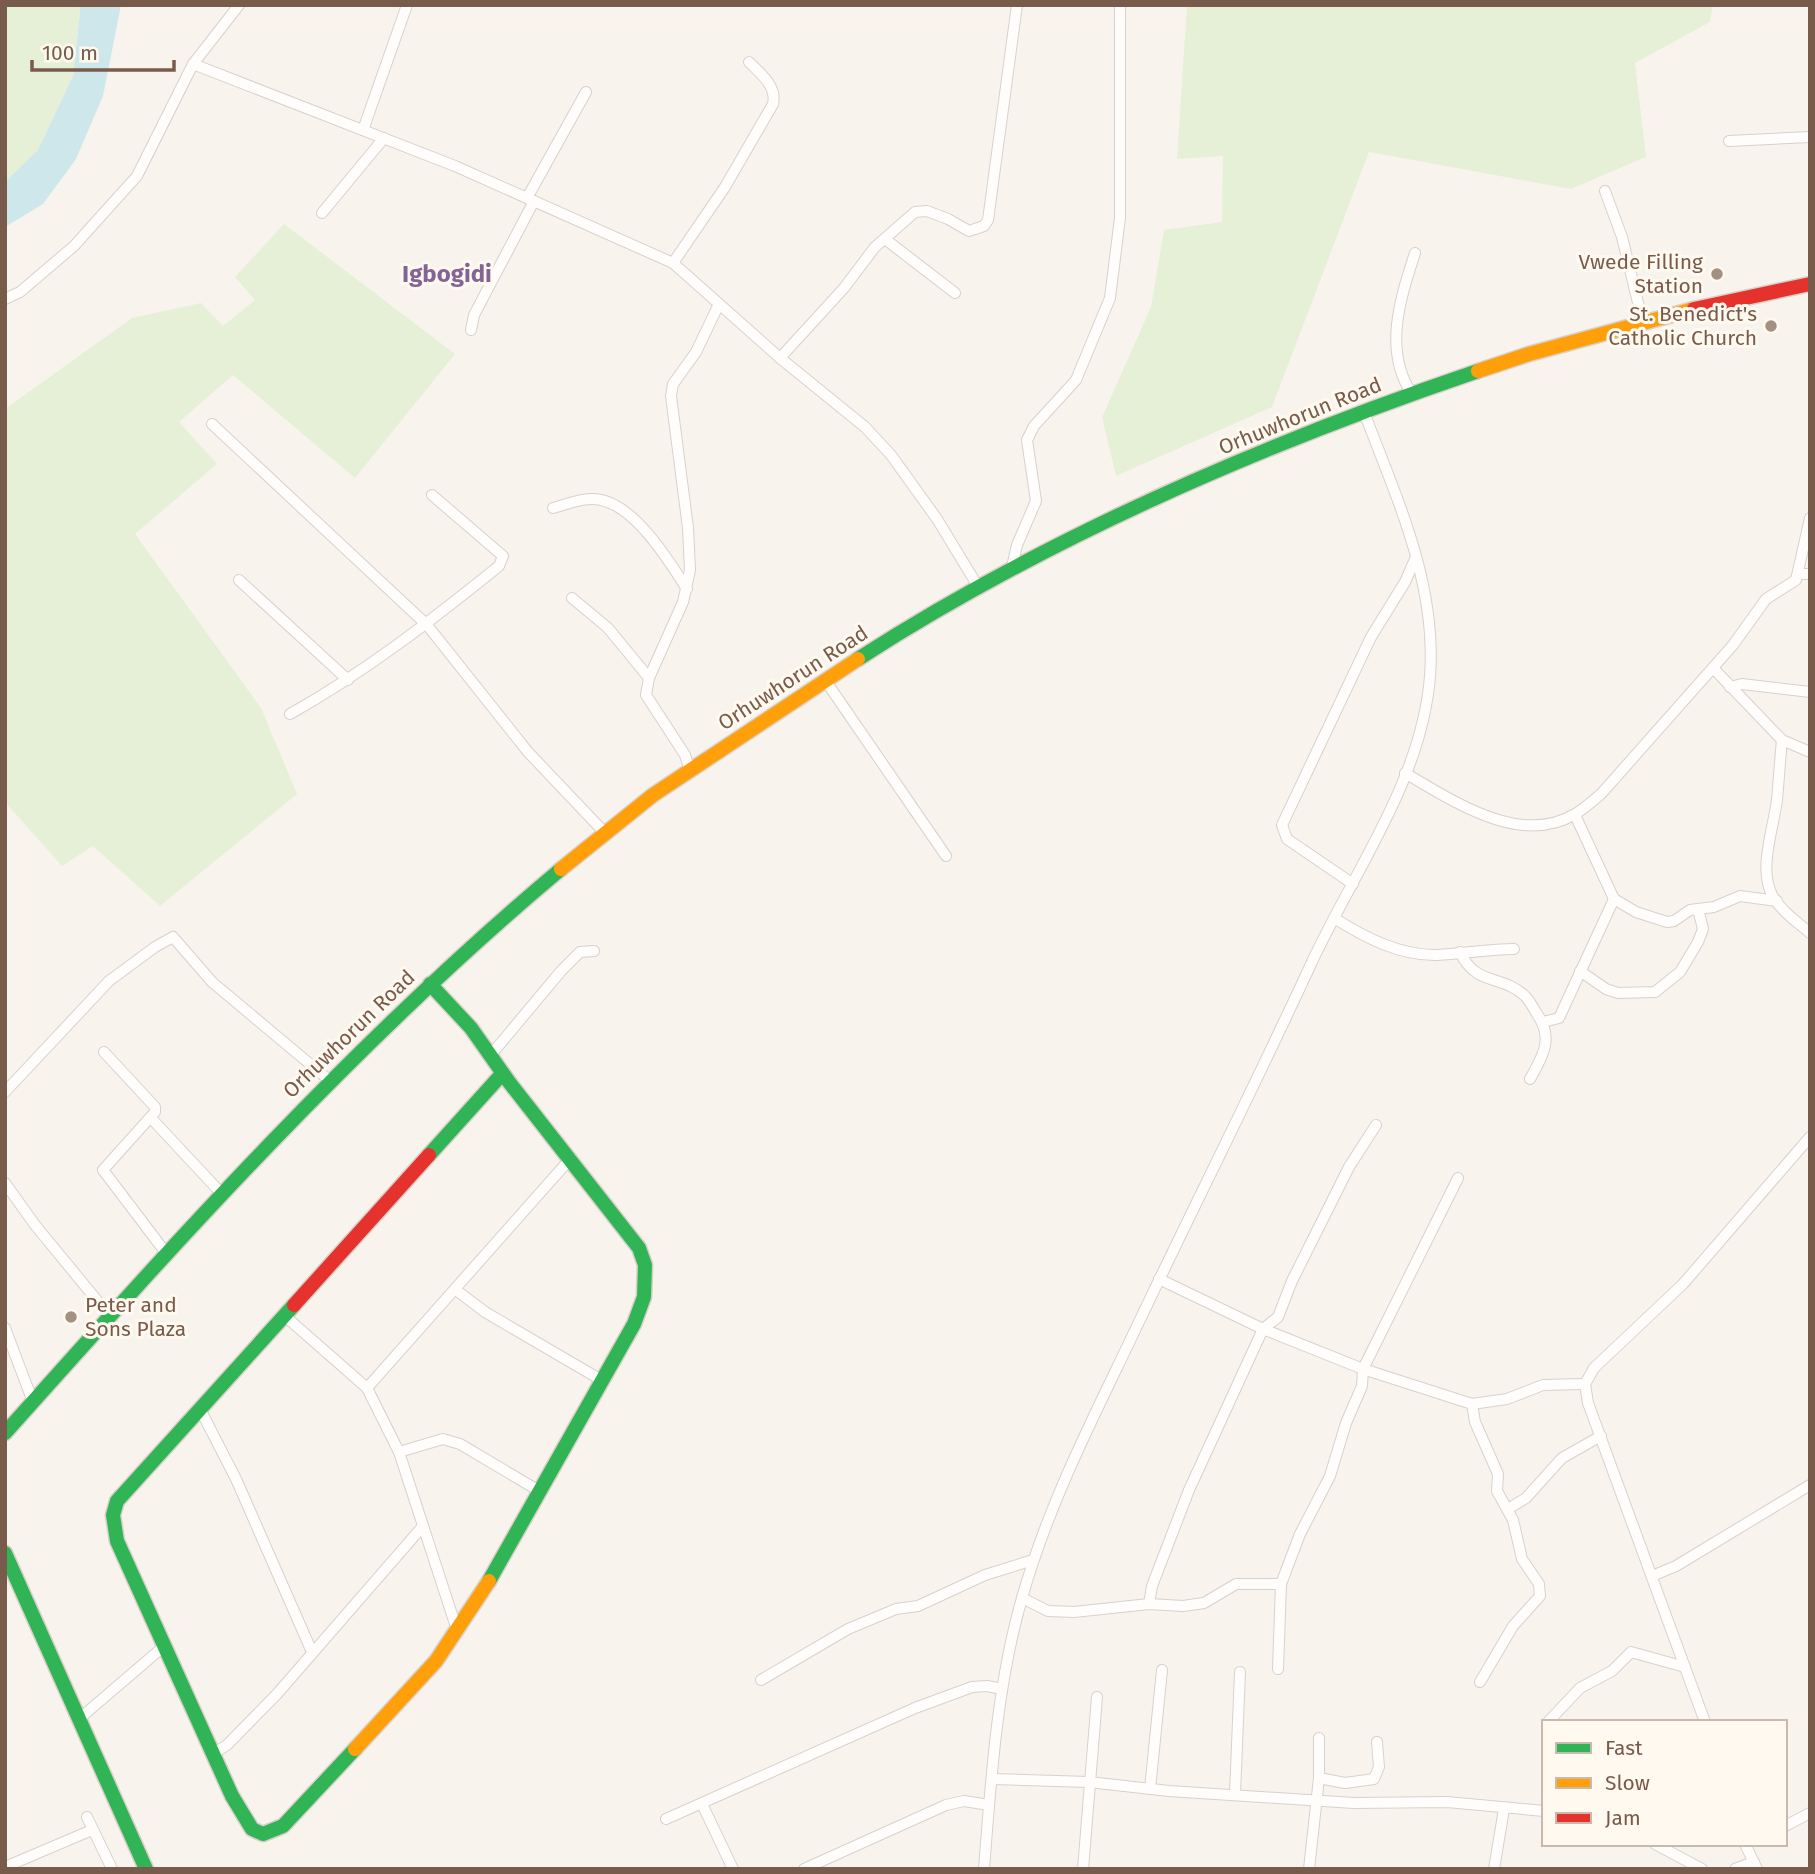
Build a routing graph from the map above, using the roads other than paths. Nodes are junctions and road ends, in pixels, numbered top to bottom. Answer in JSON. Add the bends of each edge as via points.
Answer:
{"nodes":[{"id":1,"x":239,"y":5,"type":"edge"},
{"id":2,"x":407,"y":5,"type":"edge"},
{"id":3,"x":1017,"y":5,"type":"edge"},
{"id":4,"x":1120,"y":5,"type":"edge"},
{"id":5,"x":749,"y":62,"type":"dead end"},
{"id":6,"x":193,"y":64,"type":"junction"},
{"id":7,"x":586,"y":93,"type":"dead end"},
{"id":8,"x":363,"y":130,"type":"junction"},
{"id":9,"x":1810,"y":137,"type":"edge"},
{"id":10,"x":384,"y":138,"type":"junction"},
{"id":11,"x":1729,"y":141,"type":"dead end"},
{"id":12,"x":1605,"y":191,"type":"dead end"},
{"id":13,"x":531,"y":199,"type":"junction"},
{"id":14,"x":321,"y":213,"type":"dead end"},
{"id":15,"x":884,"y":239,"type":"junction"},
{"id":16,"x":1415,"y":253,"type":"dead end"},
{"id":17,"x":673,"y":263,"type":"junction"},
{"id":18,"x":1810,"y":284,"type":"edge"},
{"id":19,"x":955,"y":293,"type":"dead end"},
{"id":20,"x":5,"y":299,"type":"edge"},
{"id":21,"x":719,"y":304,"type":"junction"},
{"id":22,"x":1643,"y":323,"type":"junction"},
{"id":23,"x":471,"y":330,"type":"dead end"},
{"id":24,"x":780,"y":358,"type":"junction"},
{"id":25,"x":1412,"y":394,"type":"junction"},
{"id":26,"x":1364,"y":412,"type":"junction"},
{"id":27,"x":212,"y":424,"type":"dead end"},
{"id":28,"x":432,"y":495,"type":"dead end"},
{"id":29,"x":553,"y":508,"type":"dead end"},
{"id":30,"x":1810,"y":518,"type":"edge"},
{"id":31,"x":1416,"y":556,"type":"junction"},
{"id":32,"x":1011,"y":571,"type":"junction"},
{"id":33,"x":1804,"y":574,"type":"edge"},
{"id":34,"x":239,"y":580,"type":"dead end"},
{"id":35,"x":979,"y":587,"type":"junction"},
{"id":36,"x":687,"y":589,"type":"junction"},
{"id":37,"x":572,"y":598,"type":"dead end"},
{"id":38,"x":427,"y":625,"type":"junction"},
{"id":39,"x":1713,"y":668,"type":"junction"},
{"id":40,"x":649,"y":678,"type":"junction"},
{"id":41,"x":348,"y":680,"type":"junction"},
{"id":42,"x":825,"y":680,"type":"junction"},
{"id":43,"x":1730,"y":687,"type":"junction"},
{"id":44,"x":1810,"y":692,"type":"edge"},
{"id":45,"x":290,"y":714,"type":"dead end"},
{"id":46,"x":1782,"y":740,"type":"junction"},
{"id":47,"x":1810,"y":752,"type":"edge"},
{"id":48,"x":690,"y":771,"type":"junction"},
{"id":49,"x":1405,"y":774,"type":"junction"},
{"id":50,"x":1575,"y":815,"type":"junction"},
{"id":51,"x":604,"y":832,"type":"junction"},
{"id":52,"x":946,"y":856,"type":"dead end"},
{"id":53,"x":1353,"y":884,"type":"junction"},
{"id":54,"x":1614,"y":899,"type":"junction"},
{"id":55,"x":1777,"y":901,"type":"junction"},
{"id":56,"x":1698,"y":909,"type":"junction"},
{"id":57,"x":1334,"y":918,"type":"junction"},
{"id":58,"x":1810,"y":933,"type":"edge"},
{"id":59,"x":1514,"y":949,"type":"dead end"},
{"id":60,"x":594,"y":951,"type":"dead end"},
{"id":61,"x":1460,"y":952,"type":"junction"},
{"id":62,"x":1580,"y":971,"type":"junction"},
{"id":63,"x":430,"y":984,"type":"junction"},
{"id":64,"x":1543,"y":1022,"type":"junction"},
{"id":65,"x":104,"y":1052,"type":"dead end"},
{"id":66,"x":490,"y":1056,"type":"junction"},
{"id":67,"x":502,"y":1074,"type":"junction"},
{"id":68,"x":1530,"y":1079,"type":"dead end"},
{"id":69,"x":329,"y":1080,"type":"junction"},
{"id":70,"x":5,"y":1092,"type":"edge"},
{"id":71,"x":151,"y":1118,"type":"junction"},
{"id":72,"x":1376,"y":1125,"type":"dead end"},
{"id":73,"x":1810,"y":1137,"type":"edge"},
{"id":74,"x":571,"y":1158,"type":"junction"},
{"id":75,"x":1458,"y":1178,"type":"dead end"},
{"id":76,"x":5,"y":1183,"type":"edge"},
{"id":77,"x":221,"y":1193,"type":"junction"},
{"id":78,"x":166,"y":1253,"type":"junction"},
{"id":79,"x":1159,"y":1279,"type":"junction"},
{"id":80,"x":456,"y":1290,"type":"junction"},
{"id":81,"x":109,"y":1315,"type":"junction"},
{"id":82,"x":286,"y":1317,"type":"junction"},
{"id":83,"x":5,"y":1328,"type":"edge"},
{"id":84,"x":1263,"y":1329,"type":"junction"},
{"id":85,"x":1363,"y":1369,"type":"junction"},
{"id":86,"x":603,"y":1381,"type":"junction"},
{"id":87,"x":1585,"y":1384,"type":"junction"},
{"id":88,"x":367,"y":1388,"type":"junction"},
{"id":89,"x":33,"y":1402,"type":"junction"},
{"id":90,"x":1472,"y":1404,"type":"junction"},
{"id":91,"x":201,"y":1409,"type":"junction"},
{"id":92,"x":5,"y":1433,"type":"edge"},
{"id":93,"x":1601,"y":1436,"type":"junction"},
{"id":94,"x":399,"y":1452,"type":"junction"},
{"id":95,"x":1810,"y":1485,"type":"edge"},
{"id":96,"x":541,"y":1492,"type":"junction"},
{"id":97,"x":1507,"y":1508,"type":"junction"},
{"id":98,"x":423,"y":1527,"type":"junction"},
{"id":99,"x":5,"y":1553,"type":"edge"},
{"id":100,"x":1033,"y":1560,"type":"junction"},
{"id":101,"x":1652,"y":1577,"type":"junction"},
{"id":102,"x":1281,"y":1584,"type":"junction"},
{"id":103,"x":1022,"y":1598,"type":"junction"},
{"id":104,"x":449,"y":1600,"type":"junction"},
{"id":105,"x":1149,"y":1604,"type":"junction"},
{"id":106,"x":471,"y":1610,"type":"junction"},
{"id":107,"x":457,"y":1630,"type":"junction"},
{"id":108,"x":163,"y":1647,"type":"junction"},
{"id":109,"x":312,"y":1652,"type":"junction"},
{"id":110,"x":1685,"y":1667,"type":"junction"},
{"id":111,"x":1278,"y":1669,"type":"dead end"},
{"id":112,"x":1162,"y":1670,"type":"dead end"},
{"id":113,"x":1240,"y":1672,"type":"dead end"},
{"id":114,"x":761,"y":1681,"type":"dead end"},
{"id":115,"x":1480,"y":1682,"type":"dead end"},
{"id":116,"x":1002,"y":1689,"type":"junction"},
{"id":117,"x":1097,"y":1697,"type":"dead end"},
{"id":118,"x":79,"y":1718,"type":"junction"},
{"id":119,"x":1550,"y":1720,"type":"edge"},
{"id":120,"x":1704,"y":1720,"type":"edge"},
{"id":121,"x":1319,"y":1738,"type":"dead end"},
{"id":122,"x":1377,"y":1742,"type":"dead end"},
{"id":123,"x":213,"y":1754,"type":"junction"},
{"id":124,"x":1319,"y":1778,"type":"junction"},
{"id":125,"x":992,"y":1779,"type":"junction"},
{"id":126,"x":1089,"y":1782,"type":"junction"},
{"id":127,"x":1150,"y":1789,"type":"junction"},
{"id":128,"x":1235,"y":1794,"type":"junction"},
{"id":129,"x":1316,"y":1800,"type":"junction"},
{"id":130,"x":702,"y":1804,"type":"junction"},
{"id":131,"x":989,"y":1804,"type":"junction"},
{"id":132,"x":1504,"y":1809,"type":"junction"},
{"id":133,"x":1542,"y":1811,"type":"edge"},
{"id":134,"x":1810,"y":1813,"type":"edge"},
{"id":135,"x":87,"y":1816,"type":"dead end"},
{"id":136,"x":666,"y":1819,"type":"dead end"},
{"id":137,"x":1787,"y":1825,"type":"edge"},
{"id":138,"x":92,"y":1830,"type":"junction"},
{"id":139,"x":1659,"y":1846,"type":"edge"},
{"id":140,"x":1748,"y":1846,"type":"edge"},
{"id":141,"x":1755,"y":1866,"type":"edge"},
{"id":142,"x":5,"y":1867,"type":"edge"},
{"id":143,"x":112,"y":1869,"type":"edge"},
{"id":144,"x":146,"y":1869,"type":"edge"},
{"id":145,"x":733,"y":1869,"type":"edge"},
{"id":146,"x":804,"y":1869,"type":"edge"},
{"id":147,"x":984,"y":1869,"type":"edge"},
{"id":148,"x":1083,"y":1869,"type":"edge"},
{"id":149,"x":1309,"y":1869,"type":"edge"},
{"id":150,"x":1494,"y":1869,"type":"edge"},
{"id":151,"x":1702,"y":1869,"type":"edge"},
{"id":152,"x":1735,"y":1869,"type":"edge"}],
"edges":[{"from":1,"to":6,"type":"street"},
{"from":2,"to":8,"type":"street"},
{"from":3,"to":15,"type":"street","via":[[988,220],[969,231],[927,211],[915,212]]},
{"from":4,"to":32,"type":"street","via":[[1120,218],[1110,298],[1076,380],[1027,440],[1035,501]]},
{"from":5,"to":17,"type":"street","via":[[772,87],[773,104],[725,187]]},
{"from":6,"to":8,"type":"street"},
{"from":6,"to":20,"type":"street","via":[[137,177],[74,246],[20,292]]},
{"from":7,"to":13,"type":"street"},
{"from":8,"to":10,"type":"street"},
{"from":9,"to":11,"type":"street"},
{"from":10,"to":13,"type":"street"},
{"from":10,"to":14,"type":"street"},
{"from":12,"to":22,"type":"street","via":[[1622,237]]},
{"from":13,"to":17,"type":"street"},
{"from":13,"to":23,"type":"street","via":[[474,315]]},
{"from":15,"to":19,"type":"street"},
{"from":15,"to":24,"type":"street"},
{"from":16,"to":25,"type":"street","via":[[1400,298],[1397,335],[1397,363]]},
{"from":17,"to":21,"type":"street"},
{"from":18,"to":22,"type":"street","name":"Orhuwhorun Road"},
{"from":21,"to":24,"type":"street"},
{"from":21,"to":36,"type":"street","via":[[696,352],[673,384],[671,396],[688,528]]},
{"from":22,"to":25,"type":"street","name":"Orhuwhorun Road"},
{"from":24,"to":35,"type":"street","via":[[865,427],[891,455]]},
{"from":25,"to":26,"type":"street","name":"Orhuwhorun Road"},
{"from":26,"to":31,"type":"street"},
{"from":26,"to":32,"type":"street","name":"Orhuwhorun Road","via":[[1154,499]]},
{"from":27,"to":38,"type":"street"},
{"from":28,"to":38,"type":"street","via":[[503,556],[499,566]]},
{"from":29,"to":36,"type":"street","via":[[592,499],[616,506],[647,532]]},
{"from":30,"to":33,"type":"street"},
{"from":31,"to":49,"type":"street","via":[[1432,645],[1423,722]]},
{"from":31,"to":53,"type":"street","via":[[1371,637],[1282,825],[1287,839]]},
{"from":32,"to":35,"type":"street","name":"Orhuwhorun Road"},
{"from":33,"to":39,"type":"street","via":[[1766,598]]},
{"from":34,"to":41,"type":"street"},
{"from":35,"to":42,"type":"street","name":"Orhuwhorun Road"},
{"from":36,"to":40,"type":"street"},
{"from":37,"to":40,"type":"street","via":[[608,628]]},
{"from":38,"to":41,"type":"street"},
{"from":38,"to":51,"type":"street","via":[[528,752]]},
{"from":39,"to":43,"type":"street"},
{"from":39,"to":50,"type":"street","via":[[1601,794]]},
{"from":40,"to":48,"type":"street","via":[[648,702],[685,755]]},
{"from":41,"to":45,"type":"street"},
{"from":42,"to":48,"type":"street","name":"Orhuwhorun Road"},
{"from":42,"to":52,"type":"street"},
{"from":43,"to":44,"type":"street","via":[[1742,684]]},
{"from":43,"to":46,"type":"street"},
{"from":46,"to":47,"type":"street"},
{"from":46,"to":55,"type":"street","via":[[1768,853],[1771,893]]},
{"from":48,"to":51,"type":"street","name":"Orhuwhorun Road"},
{"from":49,"to":50,"type":"street","via":[[1511,825],[1530,827]]},
{"from":49,"to":53,"type":"street"},
{"from":50,"to":54,"type":"street"},
{"from":51,"to":63,"type":"street","name":"Orhuwhorun Road"},
{"from":53,"to":57,"type":"street"},
{"from":54,"to":56,"type":"street","via":[[1667,922]]},
{"from":54,"to":62,"type":"street"},
{"from":55,"to":56,"type":"street","via":[[1740,896]]},
{"from":55,"to":58,"type":"street"},
{"from":56,"to":62,"type":"street","via":[[1703,929],[1698,942],[1680,972],[1655,992],[1618,993]]},
{"from":57,"to":61,"type":"street","via":[[1407,952]]},
{"from":57,"to":79,"type":"street"},
{"from":59,"to":61,"type":"street"},
{"from":60,"to":66,"type":"street","via":[[580,952],[561,971]]},
{"from":61,"to":64,"type":"street","via":[[1473,973],[1527,998]]},
{"from":62,"to":64,"type":"street","via":[[1559,1018]]},
{"from":63,"to":66,"type":"street"},
{"from":63,"to":69,"type":"street","name":"Orhuwhorun Road"},
{"from":64,"to":68,"type":"street","via":[[1547,1045]]},
{"from":65,"to":71,"type":"street","via":[[155,1107]]},
{"from":66,"to":67,"type":"street"},
{"from":67,"to":74,"type":"street"},
{"from":67,"to":82,"type":"street"},
{"from":69,"to":70,"type":"street","via":[[212,982],[173,937],[109,981]]},
{"from":69,"to":77,"type":"street","name":"Orhuwhorun Road"},
{"from":71,"to":77,"type":"street"},
{"from":71,"to":78,"type":"street","via":[[103,1170]]},
{"from":72,"to":84,"type":"street","via":[[1349,1167],[1278,1317]]},
{"from":73,"to":87,"type":"street","via":[[1683,1284],[1594,1368]]},
{"from":74,"to":80,"type":"street"},
{"from":74,"to":86,"type":"street","via":[[632,1237],[645,1265],[644,1297]]},
{"from":75,"to":85,"type":"street"},
{"from":76,"to":81,"type":"street"},
{"from":77,"to":78,"type":"street","name":"Orhuwhorun Road"},
{"from":78,"to":81,"type":"street","name":"Orhuwhorun Road"},
{"from":79,"to":84,"type":"street"},
{"from":79,"to":100,"type":"street","via":[[1066,1474]]},
{"from":80,"to":86,"type":"street"},
{"from":80,"to":88,"type":"street"},
{"from":81,"to":89,"type":"street","name":"Orhuwhorun Road"},
{"from":82,"to":88,"type":"street"},
{"from":82,"to":91,"type":"street"},
{"from":83,"to":89,"type":"street"},
{"from":84,"to":85,"type":"street"},
{"from":84,"to":105,"type":"street","via":[[1188,1490]]},
{"from":85,"to":90,"type":"street"},
{"from":85,"to":102,"type":"street","via":[[1362,1386],[1330,1476]]},
{"from":86,"to":96,"type":"street"},
{"from":87,"to":90,"type":"street","via":[[1543,1385],[1507,1399]]},
{"from":87,"to":93,"type":"street"},
{"from":88,"to":94,"type":"street"},
{"from":89,"to":92,"type":"street","name":"Orhuwhorun Road"},
{"from":90,"to":97,"type":"street","via":[[1498,1474],[1497,1491]]},
{"from":91,"to":108,"type":"street","via":[[117,1501],[113,1515],[117,1541]]},
{"from":91,"to":109,"type":"street"},
{"from":93,"to":97,"type":"street","via":[[1562,1458],[1541,1484]]},
{"from":93,"to":101,"type":"street"},
{"from":94,"to":96,"type":"street","via":[[443,1439],[460,1444]]},
{"from":94,"to":98,"type":"street"},
{"from":95,"to":101,"type":"street"},
{"from":96,"to":106,"type":"street"},
{"from":97,"to":115,"type":"street","via":[[1522,1559],[1539,1584],[1540,1596],[1513,1626]]},
{"from":98,"to":104,"type":"street"},
{"from":98,"to":109,"type":"street"},
{"from":99,"to":118,"type":"street"},
{"from":100,"to":103,"type":"street"},
{"from":100,"to":114,"type":"street","via":[[848,1629]]},
{"from":101,"to":110,"type":"street"},
{"from":102,"to":105,"type":"street","via":[[1236,1584],[1204,1603]]},
{"from":102,"to":111,"type":"street"},
{"from":103,"to":105,"type":"street","via":[[1048,1611]]},
{"from":103,"to":116,"type":"street"},
{"from":104,"to":106,"type":"street"},
{"from":104,"to":107,"type":"street"},
{"from":106,"to":107,"type":"street"},
{"from":107,"to":123,"type":"street","via":[[436,1661],[273,1833],[252,1829]]},
{"from":108,"to":118,"type":"street"},
{"from":108,"to":123,"type":"street"},
{"from":109,"to":123,"type":"street","via":[[227,1745]]},
{"from":110,"to":119,"type":"street","via":[[1631,1652],[1612,1671],[1580,1688]]},
{"from":110,"to":120,"type":"street"},
{"from":112,"to":127,"type":"street"},
{"from":113,"to":128,"type":"street"},
{"from":116,"to":125,"type":"street"},
{"from":116,"to":130,"type":"street","via":[[972,1687],[915,1708]]},
{"from":117,"to":126,"type":"street"},
{"from":118,"to":144,"type":"street"},
{"from":121,"to":124,"type":"street"},
{"from":122,"to":124,"type":"street","via":[[1379,1768],[1374,1779],[1345,1783]]},
{"from":124,"to":129,"type":"street"},
{"from":125,"to":126,"type":"street"},
{"from":125,"to":131,"type":"street"},
{"from":126,"to":127,"type":"street"},
{"from":126,"to":148,"type":"street"},
{"from":127,"to":128,"type":"street"},
{"from":128,"to":129,"type":"street"},
{"from":129,"to":132,"type":"street","via":[[1447,1802]]},
{"from":129,"to":149,"type":"street"},
{"from":130,"to":136,"type":"street"},
{"from":130,"to":145,"type":"street"},
{"from":131,"to":146,"type":"street","via":[[964,1801],[946,1805]]},
{"from":131,"to":147,"type":"street"},
{"from":132,"to":133,"type":"street"},
{"from":132,"to":150,"type":"street"},
{"from":134,"to":137,"type":"street"},
{"from":135,"to":138,"type":"street"},
{"from":138,"to":142,"type":"street"},
{"from":138,"to":143,"type":"street"},
{"from":139,"to":151,"type":"street"},
{"from":140,"to":141,"type":"street"},
{"from":141,"to":152,"type":"street"}]}
